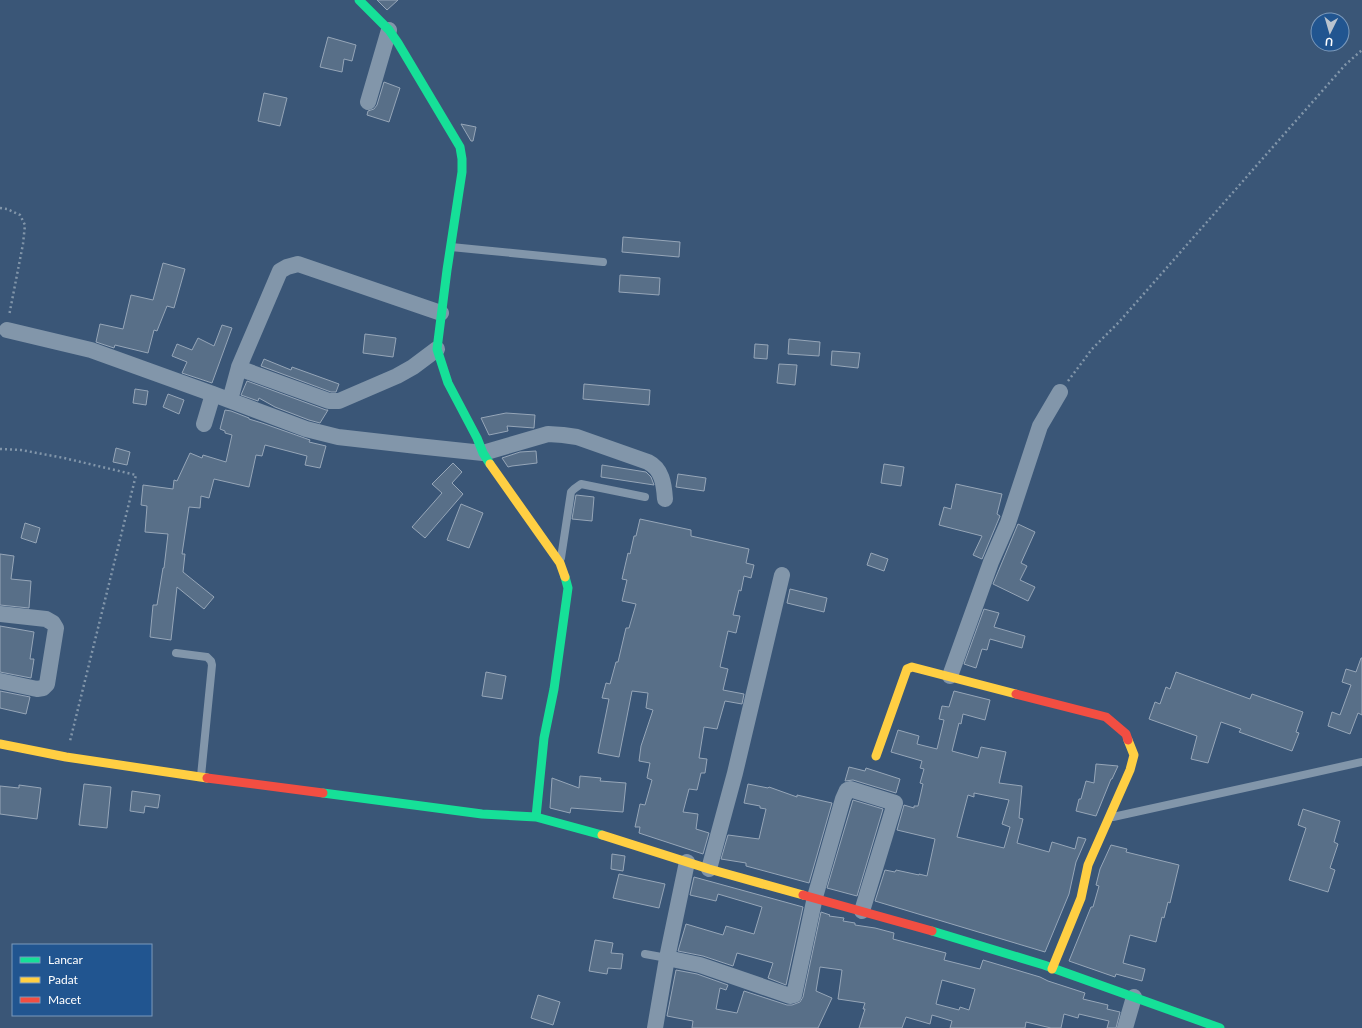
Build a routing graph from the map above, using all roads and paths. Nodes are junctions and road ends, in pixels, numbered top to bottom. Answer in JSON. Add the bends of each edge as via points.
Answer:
{"nodes":[{"id":1,"x":359,"y":0,"type":"edge"},
{"id":2,"x":389,"y":30,"type":"junction"},
{"id":3,"x":1362,"y":50,"type":"edge"},
{"id":4,"x":368,"y":102,"type":"dead end"},
{"id":5,"x":0,"y":208,"type":"edge"},
{"id":6,"x":451,"y":247,"type":"junction"},
{"id":7,"x":603,"y":262,"type":"dead end"},
{"id":8,"x":441,"y":313,"type":"junction"},
{"id":9,"x":7,"y":330,"type":"joint"},
{"id":10,"x":437,"y":349,"type":"junction"},
{"id":11,"x":239,"y":367,"type":"junction"},
{"id":12,"x":1060,"y":392,"type":"joint"},
{"id":13,"x":213,"y":394,"type":"junction"},
{"id":14,"x":230,"y":400,"type":"junction"},
{"id":15,"x":204,"y":424,"type":"dead end"},
{"id":16,"x":0,"y":449,"type":"edge"},
{"id":17,"x":483,"y":453,"type":"junction"},
{"id":18,"x":645,"y":497,"type":"dead end"},
{"id":19,"x":665,"y":499,"type":"dead end"},
{"id":20,"x":560,"y":563,"type":"junction"},
{"id":21,"x":782,"y":575,"type":"dead end"},
{"id":22,"x":0,"y":614,"type":"edge"},
{"id":23,"x":176,"y":653,"type":"dead end"},
{"id":24,"x":950,"y":676,"type":"junction"},
{"id":25,"x":0,"y":681,"type":"edge"},
{"id":26,"x":0,"y":744,"type":"edge"},
{"id":27,"x":876,"y":756,"type":"dead end"},
{"id":28,"x":66,"y":757,"type":"junction"},
{"id":29,"x":1362,"y":762,"type":"edge"},
{"id":30,"x":201,"y":777,"type":"junction"},
{"id":31,"x":536,"y":816,"type":"junction"},
{"id":32,"x":1109,"y":818,"type":"junction"},
{"id":33,"x":687,"y":862,"type":"junction"},
{"id":34,"x":709,"y":869,"type":"junction"},
{"id":35,"x":815,"y":897,"type":"junction"},
{"id":36,"x":862,"y":910,"type":"junction"},
{"id":37,"x":645,"y":954,"type":"dead end"},
{"id":38,"x":667,"y":958,"type":"junction"},
{"id":39,"x":1052,"y":969,"type":"junction"},
{"id":40,"x":1134,"y":997,"type":"junction"},
{"id":41,"x":656,"y":1028,"type":"edge"},
{"id":42,"x":1125,"y":1028,"type":"edge"},
{"id":43,"x":1220,"y":1028,"type":"edge"}],
"edges":[{"from":1,"to":2,"type":"street"},
{"from":2,"to":4,"type":"street"},
{"from":2,"to":6,"type":"street","via":[[460,147],[462,172]]},
{"from":3,"to":12,"type":"path","via":[[1345,65],[1119,322],[1092,349]]},
{"from":5,"to":9,"type":"path","via":[[20,215],[25,225]]},
{"from":6,"to":7,"type":"lane"},
{"from":6,"to":8,"type":"street"},
{"from":8,"to":10,"type":"street"},
{"from":8,"to":11,"type":"street","via":[[298,264],[280,271]]},
{"from":9,"to":13,"type":"street","via":[[91,350]]},
{"from":10,"to":11,"type":"street","via":[[397,376],[339,401],[329,401]]},
{"from":10,"to":17,"type":"street","via":[[448,383]]},
{"from":11,"to":14,"type":"street"},
{"from":12,"to":24,"type":"street","via":[[1040,426],[1008,523]]},
{"from":13,"to":14,"type":"street"},
{"from":13,"to":15,"type":"street"},
{"from":14,"to":17,"type":"street","via":[[306,429],[338,437]]},
{"from":16,"to":28,"type":"path","via":[[22,450],[64,458],[136,475]]},
{"from":17,"to":19,"type":"street","via":[[548,434],[577,437],[656,466],[665,490]]},
{"from":17,"to":20,"type":"street"},
{"from":18,"to":20,"type":"lane","via":[[581,484],[574,489],[571,492]]},
{"from":20,"to":31,"type":"street","via":[[568,588],[567,599],[544,738]]},
{"from":21,"to":34,"type":"street","via":[[735,773]]},
{"from":22,"to":25,"type":"street","via":[[46,619],[56,628],[47,684],[43,688]]},
{"from":23,"to":30,"type":"lane","via":[[207,657],[212,665]]},
{"from":24,"to":27,"type":"street","via":[[912,667],[907,669]]},
{"from":24,"to":32,"type":"street","via":[[1106,717],[1126,734],[1134,755]]},
{"from":26,"to":28,"type":"street"},
{"from":28,"to":30,"type":"street"},
{"from":29,"to":32,"type":"lane"},
{"from":30,"to":31,"type":"street","via":[[482,814]]},
{"from":31,"to":33,"type":"street"},
{"from":32,"to":39,"type":"street","via":[[1088,865],[1081,898]]},
{"from":33,"to":34,"type":"street"},
{"from":33,"to":38,"type":"street"},
{"from":34,"to":35,"type":"street"},
{"from":35,"to":36,"type":"street"},
{"from":35,"to":36,"type":"street","via":[[843,799],[847,790],[855,790],[896,803]]},
{"from":35,"to":38,"type":"street","via":[[794,995],[790,996],[700,965]]},
{"from":36,"to":39,"type":"street"},
{"from":37,"to":38,"type":"lane"},
{"from":38,"to":41,"type":"street"},
{"from":39,"to":40,"type":"street"},
{"from":40,"to":42,"type":"street"},
{"from":40,"to":43,"type":"street"}]}
